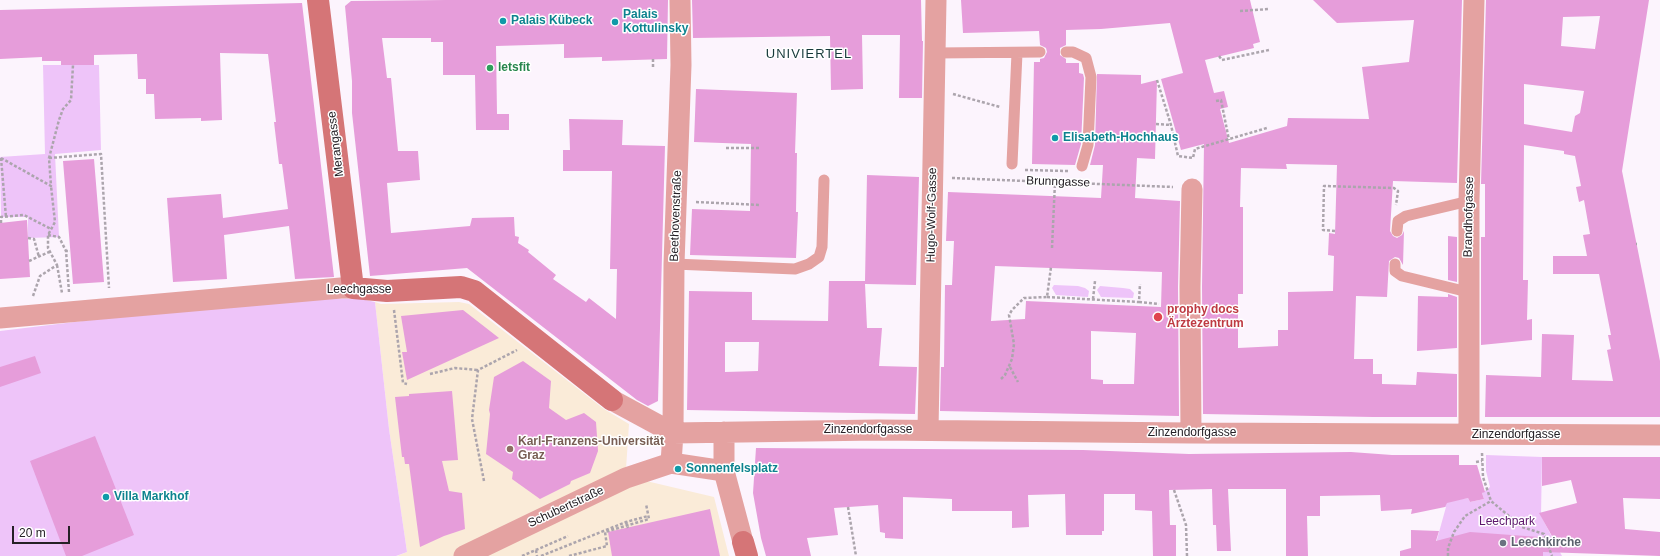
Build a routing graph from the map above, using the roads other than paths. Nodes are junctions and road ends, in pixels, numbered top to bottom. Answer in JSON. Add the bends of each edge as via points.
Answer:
{"nodes":[{"id":1,"x":318,"y":0,"type":"edge"},
{"id":2,"x":680,"y":0,"type":"edge"},
{"id":3,"x":936,"y":0,"type":"edge"},
{"id":4,"x":1474,"y":0,"type":"edge"},
{"id":5,"x":1040,"y":52,"type":"dead end"},
{"id":6,"x":1066,"y":52,"type":"dead end"},
{"id":7,"x":1017,"y":53,"type":"junction"},
{"id":8,"x":936,"y":62,"type":"junction"},
{"id":9,"x":1012,"y":164,"type":"road end"},
{"id":10,"x":1082,"y":166,"type":"road end"},
{"id":11,"x":824,"y":180,"type":"dead end"},
{"id":12,"x":1184,"y":188,"type":"road end"},
{"id":13,"x":1469,"y":202,"type":"junction"},
{"id":14,"x":1398,"y":228,"type":"road end"},
{"id":15,"x":674,"y":264,"type":"junction"},
{"id":16,"x":1395,"y":264,"type":"dead end"},
{"id":17,"x":353,"y":288,"type":"junction"},
{"id":18,"x":1468,"y":292,"type":"junction"},
{"id":19,"x":0,"y":318,"type":"edge"},
{"id":20,"x":612,"y":400,"type":"joint"},
{"id":21,"x":928,"y":430,"type":"junction"},
{"id":22,"x":724,"y":432,"type":"junction"},
{"id":23,"x":673,"y":433,"type":"junction"},
{"id":24,"x":1191,"y":433,"type":"junction"},
{"id":25,"x":1469,"y":434,"type":"junction"},
{"id":26,"x":1660,"y":435,"type":"edge"},
{"id":27,"x":671,"y":463,"type":"junction"},
{"id":28,"x":724,"y":471,"type":"junction"},
{"id":29,"x":745,"y":549,"type":"edge"},
{"id":30,"x":464,"y":556,"type":"edge"}],
"edges":[{"from":1,"to":17,"type":"street","name":"Merangasse"},
{"from":2,"to":15,"type":"street","name":"Beethovenstraße","via":[[681,65]]},
{"from":3,"to":8,"type":"street","name":"Hugo-Wolf-Gasse"},
{"from":4,"to":13,"type":"street","name":"Brandhofgasse"},
{"from":5,"to":7,"type":"lane"},
{"from":6,"to":10,"type":"lane","via":[[1086,58],[1091,77],[1088,145]]},
{"from":7,"to":8,"type":"lane"},
{"from":7,"to":9,"type":"lane"},
{"from":8,"to":21,"type":"street","name":"Hugo-Wolf-Gasse"},
{"from":11,"to":15,"type":"lane","via":[[822,246],[819,257],[809,264],[795,268]]},
{"from":12,"to":24,"type":"street","via":[[1190,286]]},
{"from":13,"to":14,"type":"lane","via":[[1406,216],[1398,221]]},
{"from":13,"to":18,"type":"street","name":"Brandhofgasse"},
{"from":15,"to":23,"type":"street","name":"Beethovenstraße"},
{"from":16,"to":18,"type":"lane","via":[[1395,271],[1402,276]]},
{"from":17,"to":19,"type":"street","name":"Leechgasse"},
{"from":17,"to":20,"type":"street","name":"Leechgasse","via":[[387,291],[461,287],[474,291]]},
{"from":18,"to":25,"type":"street","name":"Brandhofgasse"},
{"from":20,"to":23,"type":"street","name":"Leechgasse"},
{"from":21,"to":22,"type":"street","name":"Zinzendorfgasse"},
{"from":21,"to":24,"type":"street","name":"Zinzendorfgasse"},
{"from":22,"to":23,"type":"street"},
{"from":22,"to":28,"type":"street"},
{"from":23,"to":27,"type":"street"},
{"from":24,"to":25,"type":"street","name":"Zinzendorfgasse"},
{"from":25,"to":26,"type":"street","name":"Zinzendorfgasse"},
{"from":27,"to":28,"type":"street"},
{"from":27,"to":30,"type":"street","name":"Schubertstraße","via":[[626,478]]},
{"from":28,"to":29,"type":"street"}]}
